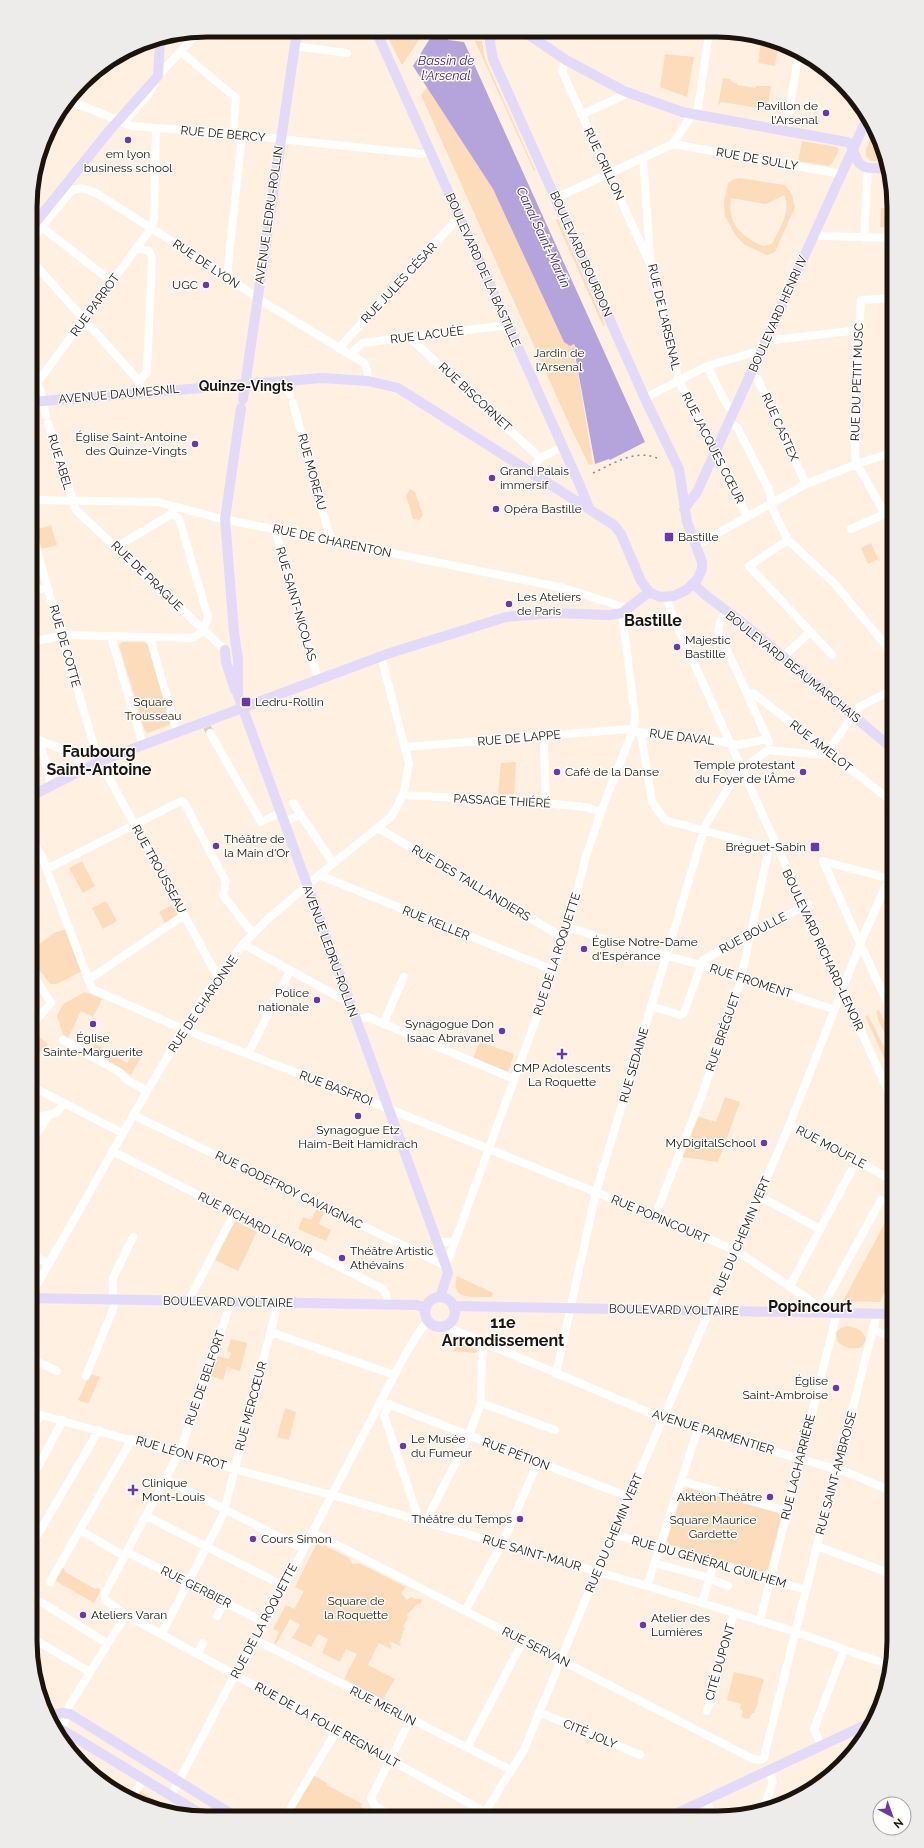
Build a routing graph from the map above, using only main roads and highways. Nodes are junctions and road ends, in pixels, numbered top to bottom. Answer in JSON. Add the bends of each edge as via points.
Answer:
{"nodes":[{"id":1,"x":296,"y":37,"type":"edge"},
{"id":2,"x":379,"y":37,"type":"edge"},
{"id":3,"x":491,"y":37,"type":"edge"},
{"id":4,"x":532,"y":37,"type":"edge"},
{"id":5,"x":160,"y":44,"type":"edge"},
{"id":6,"x":865,"y":123,"type":"edge"},
{"id":7,"x":853,"y":148,"type":"junction"},
{"id":8,"x":882,"y":168,"type":"edge"},
{"id":9,"x":37,"y":227,"type":"edge"},
{"id":10,"x":245,"y":384,"type":"junction"},
{"id":11,"x":37,"y":401,"type":"edge"},
{"id":12,"x":589,"y":508,"type":"junction"},
{"id":13,"x":684,"y":509,"type":"junction"},
{"id":14,"x":694,"y":584,"type":"junction"},
{"id":15,"x":649,"y":592,"type":"junction"},
{"id":16,"x":234,"y":632,"type":"junction"},
{"id":17,"x":225,"y":650,"type":"junction"},
{"id":18,"x":237,"y":658,"type":"junction"},
{"id":19,"x":226,"y":662,"type":"junction"},
{"id":20,"x":238,"y":695,"type":"junction"},
{"id":21,"x":241,"y":708,"type":"junction"},
{"id":22,"x":887,"y":744,"type":"edge"},
{"id":23,"x":37,"y":793,"type":"edge"},
{"id":24,"x":446,"y":1266,"type":"joint"},
{"id":25,"x":37,"y":1297,"type":"edge"},
{"id":26,"x":440,"y":1297,"type":"junction"},
{"id":27,"x":454,"y":1306,"type":"junction"},
{"id":28,"x":426,"y":1308,"type":"junction"},
{"id":29,"x":887,"y":1314,"type":"edge"},
{"id":30,"x":54,"y":1714,"type":"edge"},
{"id":31,"x":864,"y":1725,"type":"edge"},
{"id":32,"x":65,"y":1733,"type":"edge"},
{"id":33,"x":197,"y":1811,"type":"edge"},
{"id":34,"x":226,"y":1811,"type":"edge"},
{"id":35,"x":682,"y":1811,"type":"edge"}],
"edges":[{"from":1,"to":10,"type":"main road","name":"AVENUE LEDRU-ROLLIN"},
{"from":2,"to":12,"type":"main road","name":"BOULEVARD DE LA BASTILLE"},
{"from":3,"to":13,"type":"main road","name":"BOULEVARD BOURDON","via":[[493,60],[680,475]]},
{"from":4,"to":7,"type":"main road","via":[[566,60],[627,92],[693,114],[847,142]]},
{"from":5,"to":9,"type":"main road","via":[[158,76],[126,111],[121,122]]},
{"from":6,"to":7,"type":"main road","name":"BOULEVARD HENRI IV"},
{"from":7,"to":8,"type":"main road","via":[[855,159],[864,167]]},
{"from":7,"to":13,"type":"main road","name":"BOULEVARD HENRI IV","via":[[696,495]]},
{"from":10,"to":11,"type":"main road","name":"AVENUE DAUMESNIL"},
{"from":10,"to":12,"type":"main road","name":"AVENUE DAUMESNIL","via":[[327,377],[368,381],[398,388]]},
{"from":10,"to":16,"type":"main road","name":"AVENUE LEDRU-ROLLIN","via":[[225,519]]},
{"from":12,"to":15,"type":"main road","via":[[618,529],[641,581]]},
{"from":13,"to":14,"type":"main road","name":"BOULEVARD BOURDON","via":[[702,565]]},
{"from":14,"to":15,"type":"main road","via":[[677,595],[666,597]]},
{"from":14,"to":22,"type":"main road","name":"BOULEVARD BEAUMARCHAIS"},
{"from":15,"to":21,"type":"main road","via":[[626,611],[610,615],[553,614],[506,617],[381,656]]},
{"from":16,"to":17,"type":"main road"},
{"from":16,"to":18,"type":"main road","name":"AVENUE LEDRU-ROLLIN"},
{"from":17,"to":18,"type":"main road","via":[[229,650]]},
{"from":17,"to":19,"type":"main road"},
{"from":18,"to":19,"type":"main road","via":[[232,662]]},
{"from":18,"to":20,"type":"main road","name":"AVENUE LEDRU-ROLLIN"},
{"from":19,"to":20,"type":"main road"},
{"from":20,"to":21,"type":"main road","name":"AVENUE LEDRU-ROLLIN"},
{"from":21,"to":23,"type":"main road","via":[[207,727],[178,732],[83,768]]},
{"from":21,"to":24,"type":"main road","name":"AVENUE LEDRU-ROLLIN"},
{"from":24,"to":26,"type":"main road","name":"RUE DE LA ROQUETTE","via":[[448,1273]]},
{"from":25,"to":28,"type":"main road","name":"BOULEVARD VOLTAIRE","via":[[417,1305]]},
{"from":26,"to":27,"type":"main road","via":[[447,1299]]},
{"from":26,"to":28,"type":"main road","via":[[431,1300]]},
{"from":27,"to":28,"type":"main road","via":[[454,1315],[448,1324],[438,1326],[430,1323],[426,1316]]},
{"from":27,"to":29,"type":"main road","name":"BOULEVARD VOLTAIRE"},
{"from":30,"to":34,"type":"main road","via":[[66,1713]]},
{"from":31,"to":35,"type":"main road"},
{"from":32,"to":33,"type":"main road"}]}
